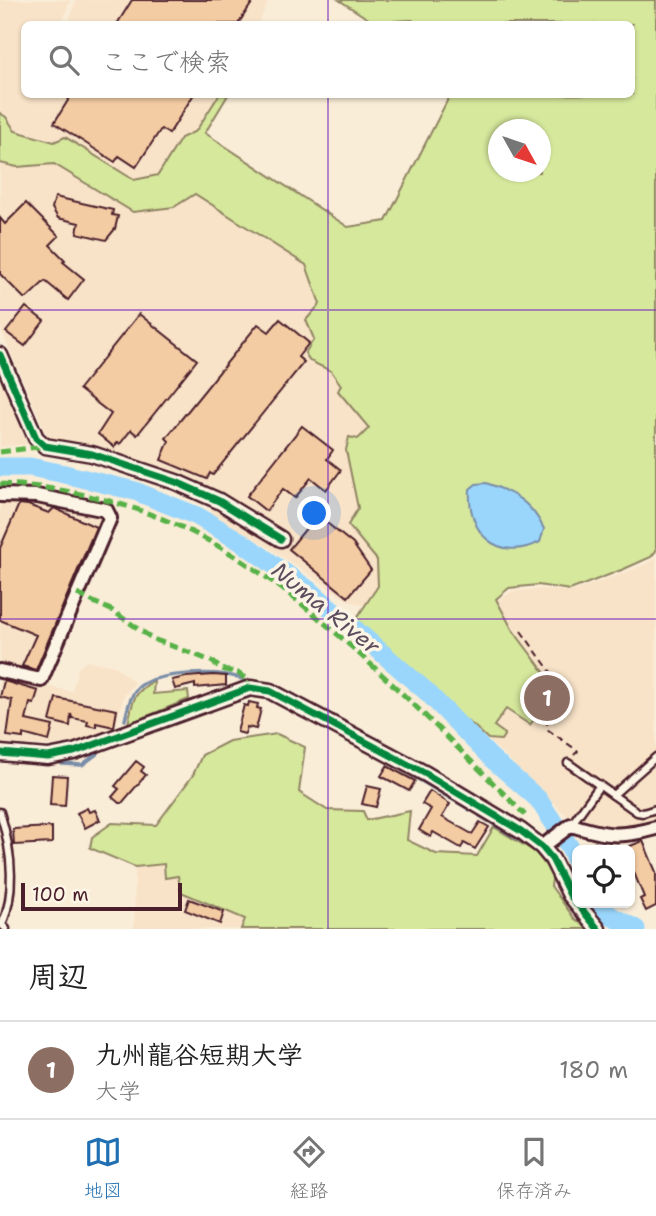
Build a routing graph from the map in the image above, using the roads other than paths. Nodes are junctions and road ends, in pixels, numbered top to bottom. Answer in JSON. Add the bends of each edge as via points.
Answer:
{"nodes":[{"id":1,"x":0,"y":355,"type":"edge"},
{"id":2,"x":0,"y":495,"type":"edge"},
{"id":3,"x":281,"y":539,"type":"dead end"},
{"id":4,"x":0,"y":671,"type":"edge"},
{"id":5,"x":0,"y":753,"type":"edge"},
{"id":6,"x":656,"y":757,"type":"edge"},
{"id":7,"x":568,"y":763,"type":"road end"},
{"id":8,"x":600,"y":785,"type":"junction"},
{"id":9,"x":613,"y":795,"type":"junction"},
{"id":10,"x":656,"y":809,"type":"edge"},
{"id":11,"x":0,"y":812,"type":"edge"},
{"id":12,"x":571,"y":825,"type":"junction"},
{"id":13,"x":656,"y":828,"type":"edge"},
{"id":14,"x":545,"y":844,"type":"junction"},
{"id":15,"x":6,"y":929,"type":"edge"},
{"id":16,"x":598,"y":929,"type":"edge"}],
"edges":[{"from":1,"to":3,"type":"street","via":[[36,438],[45,446],[92,454],[176,482],[219,501]]},
{"from":2,"to":4,"type":"street","via":[[37,496],[106,510],[110,518],[41,680]]},
{"from":5,"to":14,"type":"street","via":[[48,757],[74,752],[250,688],[270,691]]},
{"from":6,"to":9,"type":"lane"},
{"from":7,"to":8,"type":"lane"},
{"from":8,"to":9,"type":"lane"},
{"from":8,"to":12,"type":"lane"},
{"from":9,"to":10,"type":"lane","via":[[636,812]]},
{"from":11,"to":15,"type":"lane","via":[[11,864],[9,910],[2,925]]},
{"from":12,"to":13,"type":"street","via":[[610,836]]},
{"from":12,"to":14,"type":"street"},
{"from":14,"to":16,"type":"street","via":[[570,895]]}]}
